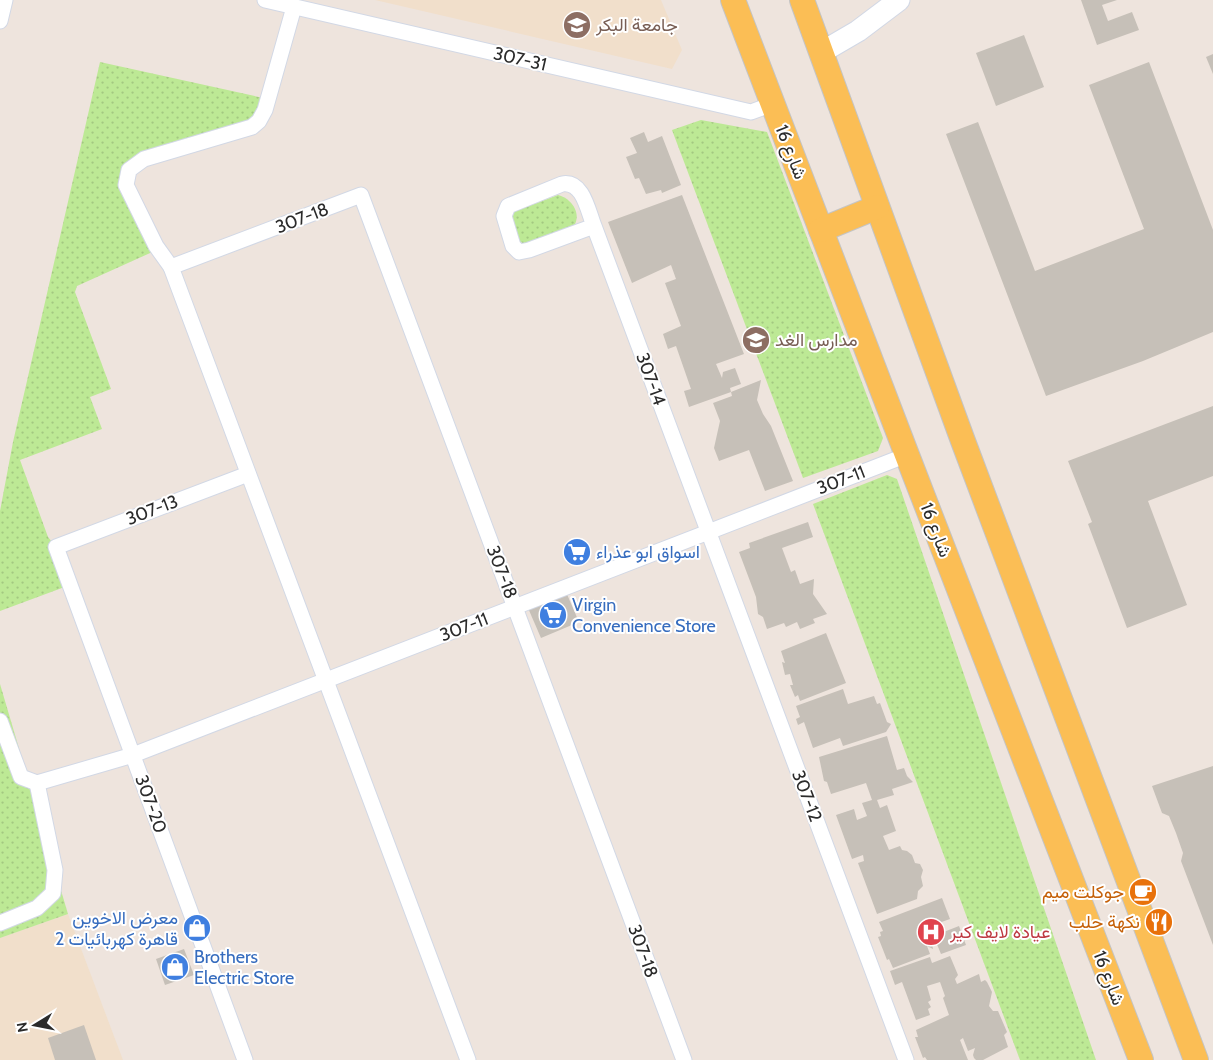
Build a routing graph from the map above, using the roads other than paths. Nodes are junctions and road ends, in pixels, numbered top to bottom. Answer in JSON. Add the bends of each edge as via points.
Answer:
{"nodes":[{"id":1,"x":5,"y":0,"type":"edge"},
{"id":2,"x":265,"y":0,"type":"edge"},
{"id":3,"x":733,"y":0,"type":"edge"},
{"id":4,"x":802,"y":0,"type":"edge"},
{"id":5,"x":899,"y":0,"type":"edge"},
{"id":6,"x":294,"y":7,"type":"junction"},
{"id":7,"x":0,"y":21,"type":"edge"},
{"id":8,"x":822,"y":52,"type":"junction"},
{"id":9,"x":773,"y":104,"type":"junction"},
{"id":10,"x":877,"y":207,"type":"junction"},
{"id":11,"x":594,"y":226,"type":"junction"},
{"id":12,"x":821,"y":230,"type":"junction"},
{"id":13,"x":171,"y":267,"type":"junction"},
{"id":14,"x":907,"y":455,"type":"junction"},
{"id":15,"x":248,"y":474,"type":"junction"},
{"id":16,"x":708,"y":532,"type":"junction"},
{"id":17,"x":56,"y":547,"type":"joint"},
{"id":18,"x":515,"y":607,"type":"junction"},
{"id":19,"x":326,"y":680,"type":"junction"},
{"id":20,"x":0,"y":721,"type":"edge"},
{"id":21,"x":133,"y":755,"type":"junction"},
{"id":22,"x":36,"y":783,"type":"junction"},
{"id":23,"x":0,"y":923,"type":"edge"},
{"id":24,"x":246,"y":1060,"type":"edge"},
{"id":25,"x":468,"y":1060,"type":"edge"},
{"id":26,"x":684,"y":1060,"type":"edge"},
{"id":27,"x":906,"y":1060,"type":"edge"},
{"id":28,"x":1141,"y":1060,"type":"edge"},
{"id":29,"x":1196,"y":1060,"type":"edge"}],
"edges":[{"from":1,"to":7,"type":"street"},
{"from":2,"to":6,"type":"street","name":"307-31"},
{"from":3,"to":9,"type":"main road","name":"شارع 16"},
{"from":4,"to":8,"type":"main road"},
{"from":5,"to":8,"type":"street","via":[[863,28]]},
{"from":6,"to":9,"type":"street","name":"307-31","via":[[751,112]]},
{"from":6,"to":13,"type":"street","via":[[265,110],[259,121],[252,127],[144,159],[129,170],[126,184],[156,246]]},
{"from":8,"to":10,"type":"main road"},
{"from":9,"to":12,"type":"main road","name":"شارع 16"},
{"from":10,"to":12,"type":"main road"},
{"from":10,"to":29,"type":"main road"},
{"from":11,"to":11,"type":"street","name":"307-14","via":[[579,188],[566,183],[508,206],[504,216],[513,246],[520,252]]},
{"from":11,"to":16,"type":"street","name":"307-14"},
{"from":12,"to":14,"type":"main road","name":"شارع 16"},
{"from":13,"to":15,"type":"street"},
{"from":13,"to":18,"type":"street","name":"307-18","via":[[361,195]]},
{"from":14,"to":16,"type":"street","name":"307-11"},
{"from":14,"to":28,"type":"main road","name":"شارع 16"},
{"from":15,"to":17,"type":"street","name":"307-13"},
{"from":15,"to":19,"type":"street"},
{"from":16,"to":18,"type":"street","name":"307-11"},
{"from":16,"to":27,"type":"street","name":"307-12"},
{"from":17,"to":21,"type":"street","name":"307-20"},
{"from":18,"to":19,"type":"street","name":"307-11"},
{"from":18,"to":26,"type":"street","name":"307-18"},
{"from":19,"to":21,"type":"street","name":"307-11"},
{"from":19,"to":25,"type":"street"},
{"from":20,"to":22,"type":"street","via":[[21,777]]},
{"from":21,"to":22,"type":"street","name":"307-11"},
{"from":21,"to":24,"type":"street","name":"307-20"},
{"from":22,"to":23,"type":"street","via":[[55,870],[53,893],[37,908]]}]}
